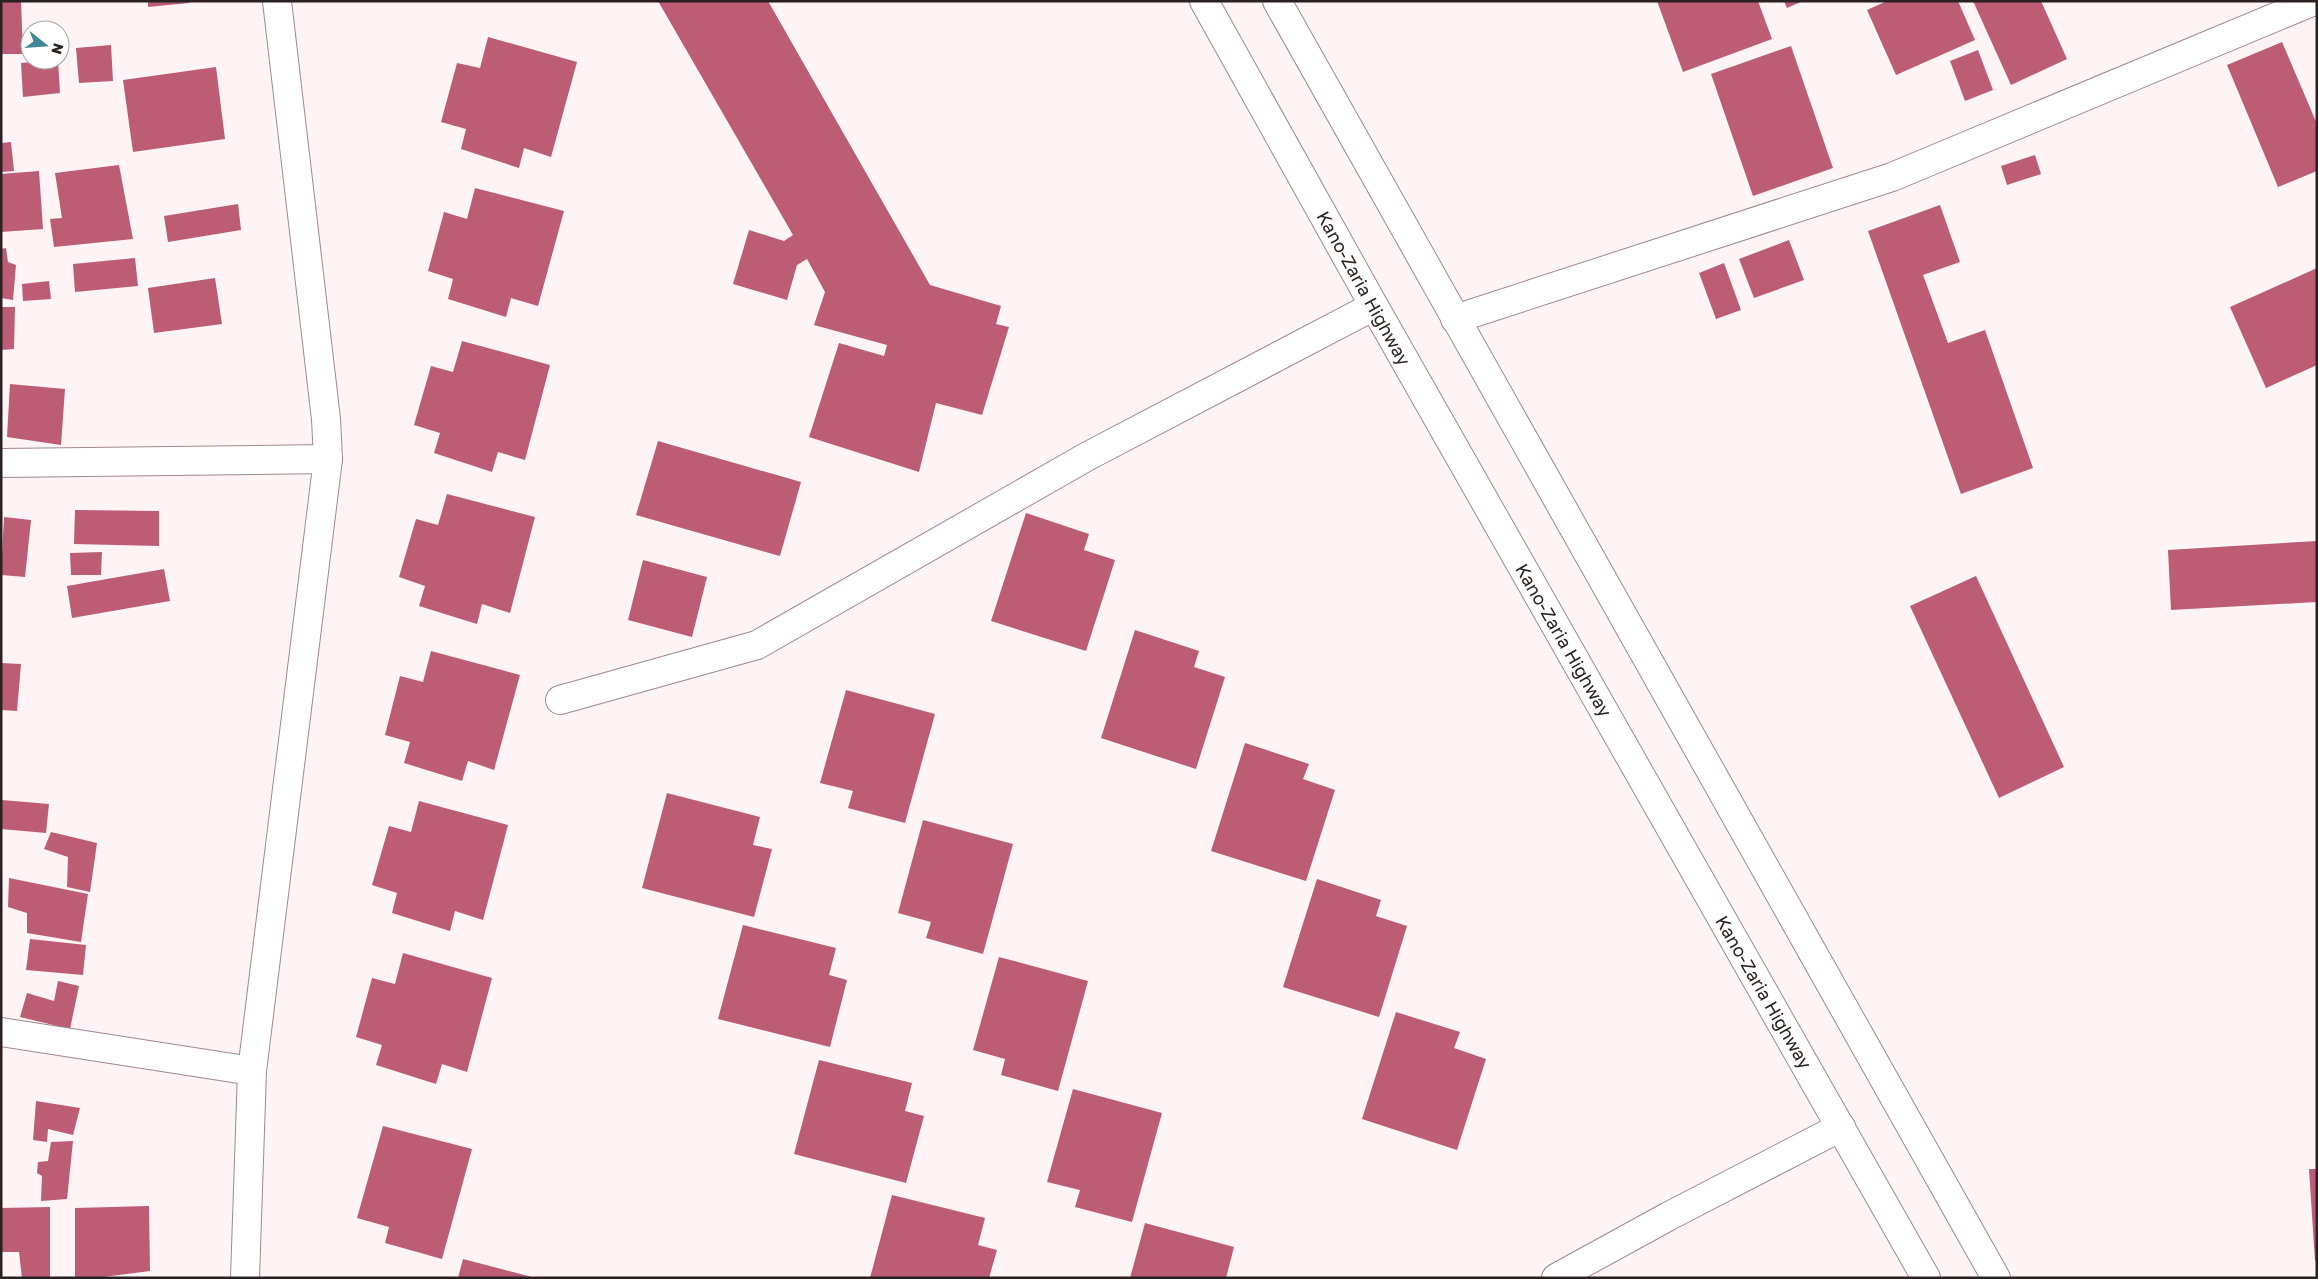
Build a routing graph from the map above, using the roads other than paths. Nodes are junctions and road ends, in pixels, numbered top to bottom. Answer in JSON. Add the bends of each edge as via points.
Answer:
{"nodes":[{"id":1,"x":277,"y":1,"type":"edge"},
{"id":2,"x":1204,"y":1,"type":"edge"},
{"id":3,"x":1277,"y":1,"type":"edge"},
{"id":4,"x":2314,"y":1,"type":"edge"},
{"id":5,"x":1374,"y":306,"type":"junction"},
{"id":6,"x":1455,"y":319,"type":"junction"},
{"id":7,"x":328,"y":460,"type":"junction"},
{"id":8,"x":1,"y":463,"type":"edge"},
{"id":9,"x":560,"y":700,"type":"dead end"},
{"id":10,"x":1,"y":1032,"type":"edge"},
{"id":11,"x":252,"y":1071,"type":"junction"},
{"id":12,"x":1841,"y":1127,"type":"junction"},
{"id":13,"x":245,"y":1278,"type":"edge"},
{"id":14,"x":1556,"y":1278,"type":"edge"},
{"id":15,"x":1926,"y":1278,"type":"edge"},
{"id":16,"x":1996,"y":1278,"type":"edge"}],
"edges":[{"from":1,"to":7,"type":"main road","via":[[326,419]]},
{"from":2,"to":5,"type":"main road","name":"Kano-Zaria Highway"},
{"from":3,"to":6,"type":"main road"},
{"from":4,"to":6,"type":"main road","via":[[1892,177]]},
{"from":5,"to":9,"type":"main road","via":[[1088,456],[757,645]]},
{"from":5,"to":12,"type":"main road","name":"Kano-Zaria Highway"},
{"from":6,"to":16,"type":"main road"},
{"from":7,"to":8,"type":"main road"},
{"from":7,"to":11,"type":"main road"},
{"from":10,"to":11,"type":"main road"},
{"from":11,"to":13,"type":"main road"},
{"from":12,"to":14,"type":"main road"},
{"from":12,"to":15,"type":"main road","name":"Kano-Zaria Highway"}]}
